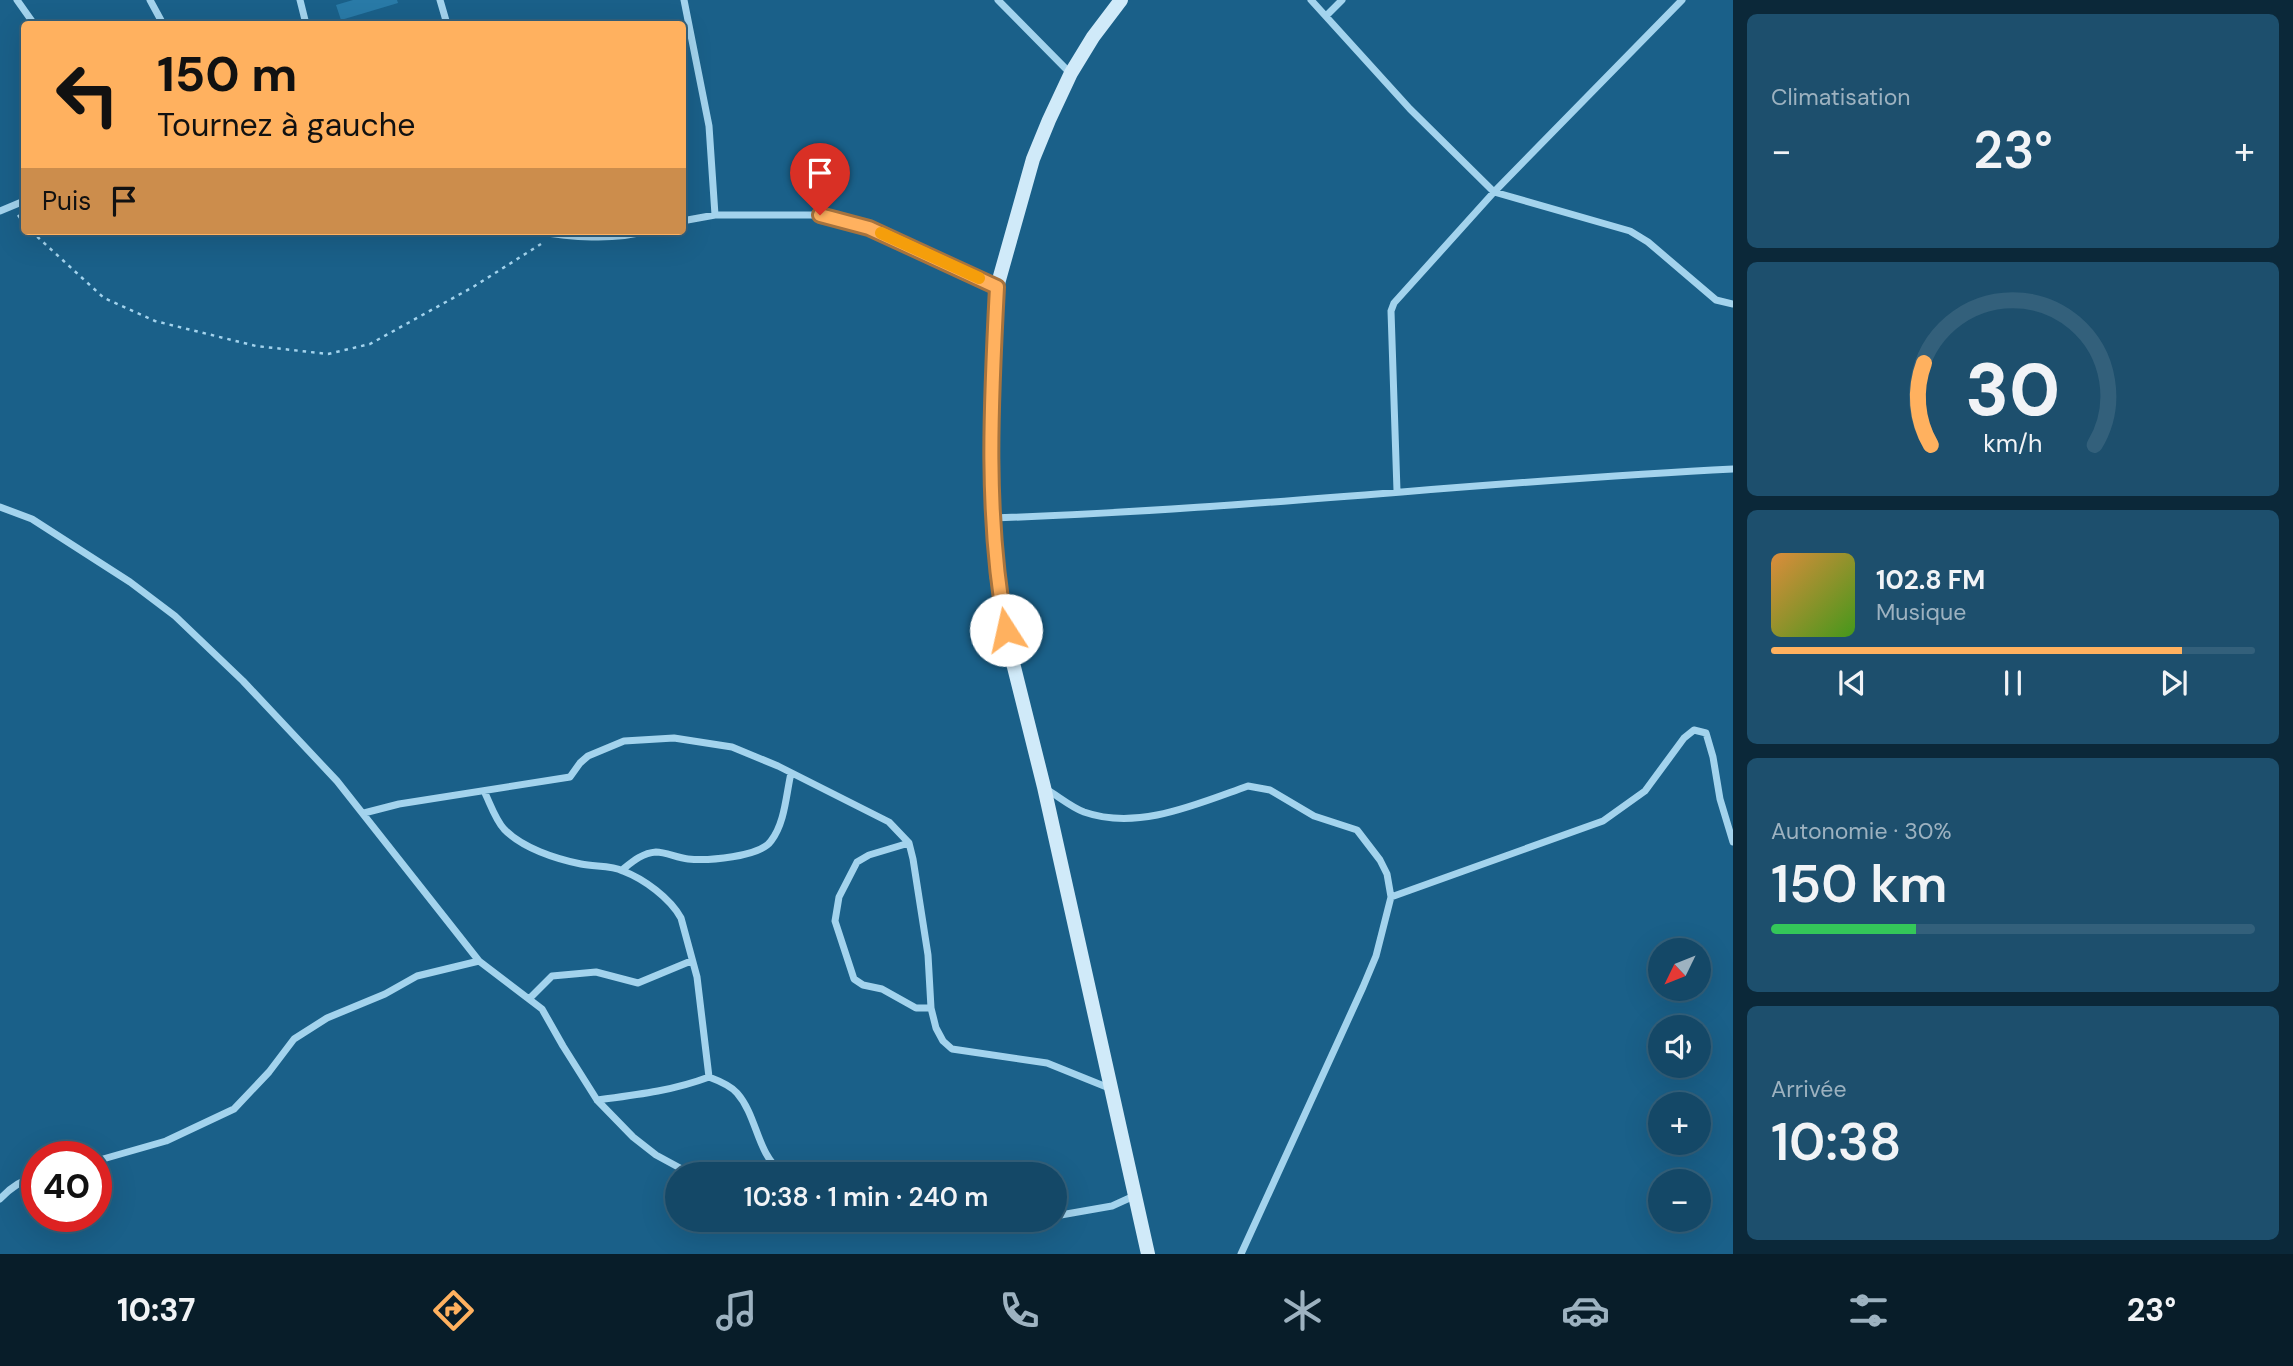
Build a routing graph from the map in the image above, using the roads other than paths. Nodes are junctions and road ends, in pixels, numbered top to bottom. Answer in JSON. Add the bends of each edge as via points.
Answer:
{"nodes":[{"id":1,"x":17,"y":0,"type":"edge"},
{"id":2,"x":150,"y":0,"type":"edge"},
{"id":3,"x":300,"y":0,"type":"edge"},
{"id":4,"x":440,"y":0,"type":"edge"},
{"id":5,"x":684,"y":0,"type":"edge"},
{"id":6,"x":998,"y":0,"type":"edge"},
{"id":7,"x":1121,"y":0,"type":"edge"},
{"id":8,"x":1311,"y":0,"type":"edge"},
{"id":9,"x":1342,"y":0,"type":"edge"},
{"id":10,"x":1682,"y":0,"type":"edge"},
{"id":11,"x":1326,"y":16,"type":"junction"},
{"id":12,"x":32,"y":21,"type":"edge"},
{"id":13,"x":161,"y":21,"type":"edge"},
{"id":14,"x":305,"y":21,"type":"edge"},
{"id":15,"x":446,"y":21,"type":"edge"},
{"id":16,"x":1071,"y":74,"type":"junction"},
{"id":17,"x":1494,"y":192,"type":"junction"},
{"id":18,"x":21,"y":202,"type":"edge"},
{"id":19,"x":0,"y":211,"type":"edge"},
{"id":20,"x":715,"y":215,"type":"junction"},
{"id":21,"x":686,"y":220,"type":"edge"},
{"id":22,"x":563,"y":235,"type":"edge"},
{"id":23,"x":617,"y":235,"type":"edge"},
{"id":24,"x":997,"y":287,"type":"junction"},
{"id":25,"x":1733,"y":304,"type":"edge"},
{"id":26,"x":1733,"y":469,"type":"edge"},
{"id":27,"x":1397,"y":491,"type":"junction"},
{"id":28,"x":0,"y":507,"type":"edge"},
{"id":29,"x":993,"y":517,"type":"junction"},
{"id":30,"x":791,"y":773,"type":"junction"},
{"id":31,"x":1044,"y":787,"type":"junction"},
{"id":32,"x":484,"y":791,"type":"junction"},
{"id":33,"x":364,"y":813,"type":"junction"},
{"id":34,"x":1733,"y":842,"type":"edge"},
{"id":35,"x":909,"y":843,"type":"junction"},
{"id":36,"x":622,"y":870,"type":"junction"},
{"id":37,"x":1391,"y":897,"type":"junction"},
{"id":38,"x":479,"y":961,"type":"junction"},
{"id":39,"x":691,"y":961,"type":"junction"},
{"id":40,"x":529,"y":999,"type":"junction"},
{"id":41,"x":931,"y":1008,"type":"junction"},
{"id":42,"x":709,"y":1077,"type":"junction"},
{"id":43,"x":1109,"y":1087,"type":"junction"},
{"id":44,"x":597,"y":1100,"type":"junction"},
{"id":45,"x":112,"y":1157,"type":"edge"},
{"id":46,"x":669,"y":1162,"type":"edge"},
{"id":47,"x":771,"y":1162,"type":"edge"},
{"id":48,"x":21,"y":1182,"type":"edge"},
{"id":49,"x":1134,"y":1196,"type":"junction"},
{"id":50,"x":0,"y":1199,"type":"edge"},
{"id":51,"x":1067,"y":1214,"type":"edge"},
{"id":52,"x":1148,"y":1254,"type":"edge"},
{"id":53,"x":1241,"y":1254,"type":"edge"}],
"edges":[{"from":1,"to":12,"type":"street"},
{"from":2,"to":13,"type":"street"},
{"from":3,"to":14,"type":"street"},
{"from":4,"to":15,"type":"street"},
{"from":5,"to":20,"type":"street","via":[[709,126]]},
{"from":6,"to":16,"type":"street"},
{"from":7,"to":16,"type":"street"},
{"from":8,"to":11,"type":"street"},
{"from":9,"to":11,"type":"street"},
{"from":10,"to":17,"type":"street"},
{"from":11,"to":17,"type":"street"},
{"from":16,"to":24,"type":"street","via":[[1033,159]]},
{"from":17,"to":25,"type":"street","via":[[1630,231],[1716,300]]},
{"from":17,"to":27,"type":"street","via":[[1391,311]]},
{"from":18,"to":19,"type":"street"},
{"from":20,"to":21,"type":"street"},
{"from":20,"to":24,"type":"street","via":[[820,215],[869,228]]},
{"from":22,"to":23,"type":"street"},
{"from":24,"to":29,"type":"street"},
{"from":26,"to":27,"type":"street"},
{"from":27,"to":29,"type":"street"},
{"from":28,"to":33,"type":"street","via":[[32,519],[175,617],[243,681]]},
{"from":29,"to":31,"type":"street","via":[[1006,630]]},
{"from":30,"to":32,"type":"street","via":[[732,747],[674,737],[624,741],[588,756],[571,776]]},
{"from":30,"to":35,"type":"street","via":[[889,822]]},
{"from":30,"to":36,"type":"street","via":[[779,828],[769,844],[756,852],[690,859],[657,852]]},
{"from":31,"to":37,"type":"street","via":[[1081,811],[1118,818],[1165,814],[1248,786],[1261,787],[1314,817],[1363,835],[1387,874]]},
{"from":31,"to":43,"type":"street"},
{"from":32,"to":33,"type":"street"},
{"from":32,"to":36,"type":"street","via":[[502,827],[516,840],[556,857]]},
{"from":33,"to":38,"type":"street"},
{"from":34,"to":37,"type":"street","via":[[1706,733],[1694,730],[1645,791],[1603,821]]},
{"from":35,"to":41,"type":"street","via":[[928,955]]},
{"from":35,"to":41,"type":"street","via":[[857,862],[839,897],[835,921],[854,979],[916,1008]]},
{"from":36,"to":39,"type":"street","via":[[676,909]]},
{"from":37,"to":53,"type":"street","via":[[1363,987]]},
{"from":38,"to":40,"type":"street"},
{"from":38,"to":45,"type":"street","via":[[417,976],[327,1018],[294,1039],[234,1109],[166,1142]]},
{"from":39,"to":40,"type":"street","via":[[638,984],[596,972],[552,976]]},
{"from":39,"to":42,"type":"street"},
{"from":40,"to":44,"type":"street","via":[[542,1009]]},
{"from":41,"to":43,"type":"street","via":[[936,1028],[952,1048],[1048,1063]]},
{"from":42,"to":44,"type":"street","via":[[648,1094]]},
{"from":42,"to":47,"type":"street","via":[[737,1093]]},
{"from":43,"to":49,"type":"street"},
{"from":44,"to":46,"type":"street","via":[[633,1137]]},
{"from":48,"to":50,"type":"street"},
{"from":49,"to":51,"type":"street","via":[[1112,1206]]},
{"from":49,"to":52,"type":"street"}]}
